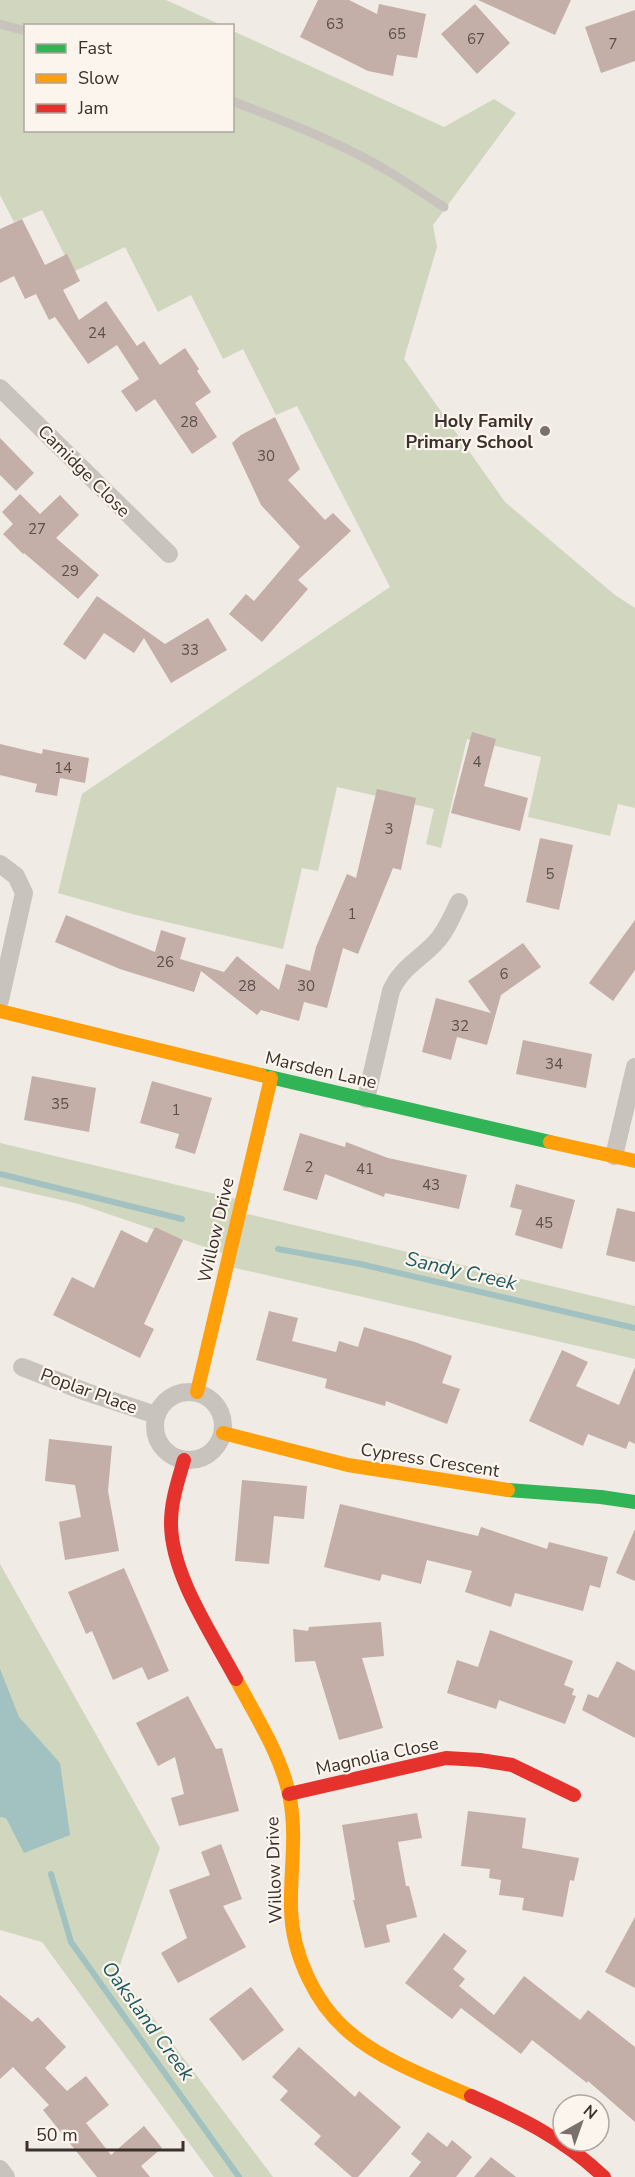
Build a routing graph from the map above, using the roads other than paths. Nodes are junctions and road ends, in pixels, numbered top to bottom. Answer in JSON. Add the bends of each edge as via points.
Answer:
{"nodes":[{"id":1,"x":0,"y":24,"type":"edge"},
{"id":2,"x":24,"y":30,"type":"edge"},
{"id":3,"x":234,"y":102,"type":"edge"},
{"id":4,"x":444,"y":207,"type":"dead end"},
{"id":5,"x":0,"y":388,"type":"edge"},
{"id":6,"x":169,"y":554,"type":"dead end"},
{"id":7,"x":0,"y":864,"type":"edge"},
{"id":8,"x":459,"y":902,"type":"dead end"},
{"id":9,"x":0,"y":999,"type":"edge"},
{"id":10,"x":0,"y":1011,"type":"edge"},
{"id":11,"x":635,"y":1067,"type":"edge"},
{"id":12,"x":272,"y":1078,"type":"junction"},
{"id":13,"x":366,"y":1099,"type":"junction"},
{"id":14,"x":614,"y":1156,"type":"junction"},
{"id":15,"x":635,"y":1161,"type":"edge"},
{"id":16,"x":22,"y":1367,"type":"dead end"},
{"id":17,"x":197,"y":1392,"type":"junction"},
{"id":18,"x":156,"y":1415,"type":"junction"},
{"id":19,"x":223,"y":1433,"type":"junction"},
{"id":20,"x":184,"y":1460,"type":"junction"},
{"id":21,"x":635,"y":1502,"type":"edge"},
{"id":22,"x":289,"y":1794,"type":"junction"},
{"id":23,"x":574,"y":1795,"type":"dead end"},
{"id":24,"x":0,"y":2169,"type":"edge"},
{"id":25,"x":6,"y":2177,"type":"edge"},
{"id":26,"x":604,"y":2177,"type":"edge"}],
"edges":[{"from":1,"to":2,"type":"lane"},
{"from":3,"to":4,"type":"lane","via":[[351,152]]},
{"from":5,"to":6,"type":"street","name":"Camidge Close"},
{"from":7,"to":9,"type":"street","via":[[16,876],[24,893]]},
{"from":8,"to":13,"type":"street","via":[[441,936],[395,981]]},
{"from":10,"to":12,"type":"street","name":"Marsden Lane"},
{"from":11,"to":14,"type":"street"},
{"from":12,"to":13,"type":"street","name":"Marsden Lane"},
{"from":12,"to":17,"type":"street","name":"Willow Drive"},
{"from":13,"to":14,"type":"street","name":"Marsden Lane"},
{"from":14,"to":15,"type":"street","name":"Marsden Lane"},
{"from":16,"to":18,"type":"street","name":"Poplar Place"},
{"from":17,"to":18,"type":"street","via":[[172,1395]]},
{"from":17,"to":19,"type":"street","via":[[218,1408]]},
{"from":18,"to":20,"type":"street","via":[[154,1430],[160,1444],[170,1455]]},
{"from":19,"to":20,"type":"street","via":[[209,1454]]},
{"from":19,"to":21,"type":"street","name":"Cypress Crescent","via":[[348,1465],[523,1492]]},
{"from":20,"to":22,"type":"street","name":"Willow Drive","via":[[173,1495],[171,1519],[177,1562],[275,1754]]},
{"from":22,"to":23,"type":"street","name":"Magnolia Close","via":[[446,1758],[512,1765]]},
{"from":22,"to":26,"type":"street","name":"Willow Drive","via":[[294,1847],[291,1916],[298,1951],[307,1976],[339,2022],[361,2042],[405,2067],[548,2132],[583,2156]]},
{"from":24,"to":25,"type":"street"}]}
